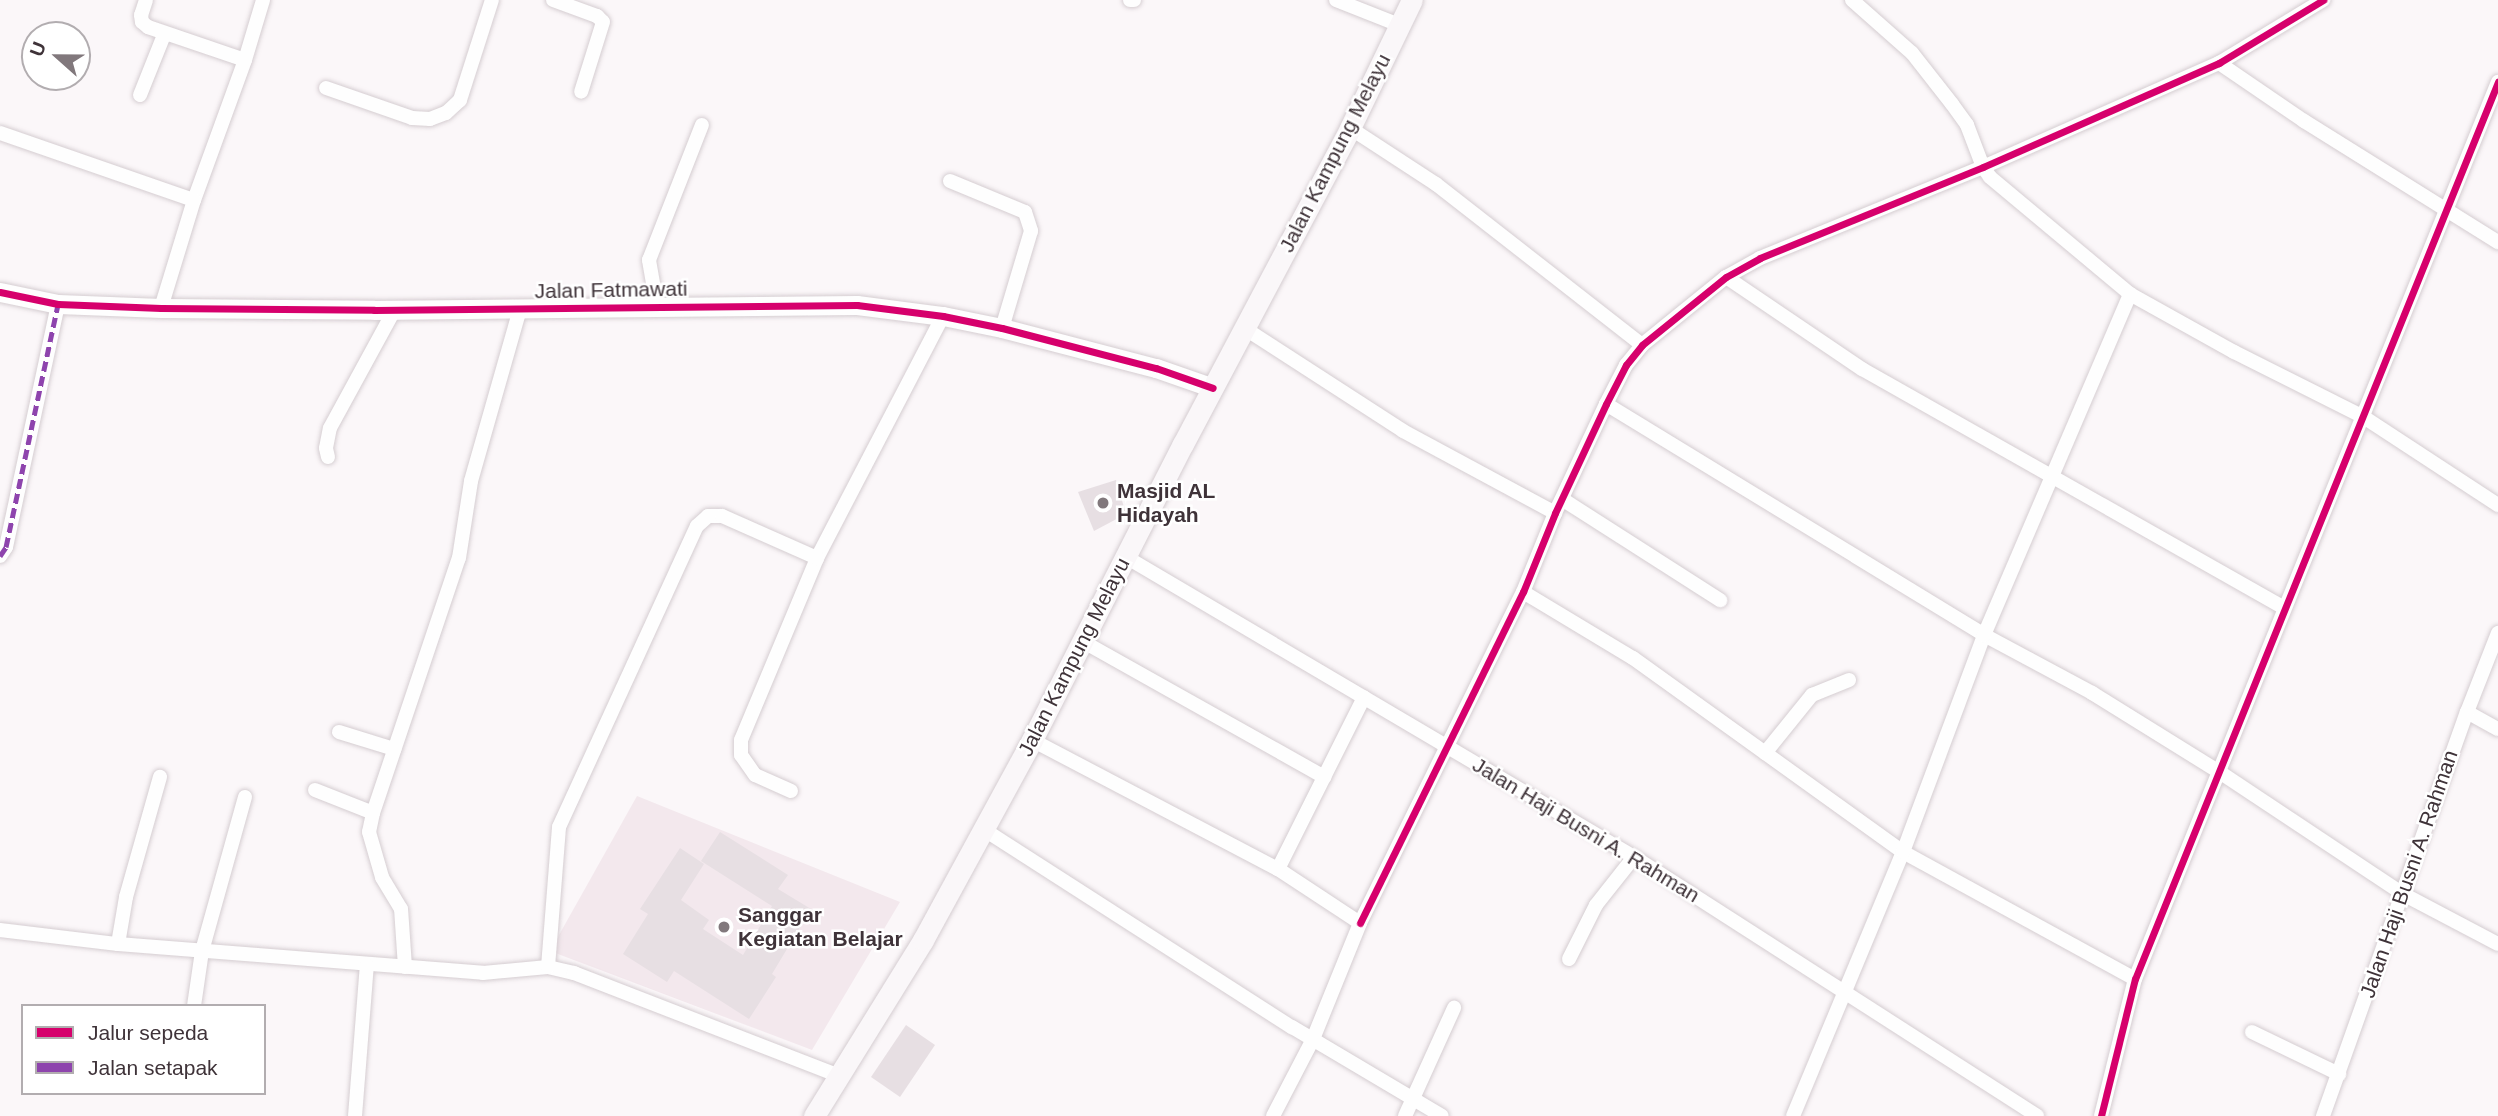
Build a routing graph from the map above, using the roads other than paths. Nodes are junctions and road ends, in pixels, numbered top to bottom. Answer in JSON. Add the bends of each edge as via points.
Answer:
{"nodes":[{"id":1,"x":146,"y":0,"type":"edge"},
{"id":2,"x":263,"y":0,"type":"edge"},
{"id":3,"x":492,"y":0,"type":"edge"},
{"id":4,"x":552,"y":0,"type":"edge"},
{"id":5,"x":1336,"y":0,"type":"edge"},
{"id":6,"x":1412,"y":0,"type":"edge"},
{"id":7,"x":1852,"y":0,"type":"edge"},
{"id":8,"x":2323,"y":0,"type":"edge"},
{"id":9,"x":1399,"y":25,"type":"junction"},
{"id":10,"x":164,"y":35,"type":"junction"},
{"id":11,"x":245,"y":60,"type":"junction"},
{"id":12,"x":2218,"y":63,"type":"junction"},
{"id":13,"x":2498,"y":82,"type":"edge"},
{"id":14,"x":326,"y":88,"type":"dead end"},
{"id":15,"x":580,"y":92,"type":"dead end"},
{"id":16,"x":140,"y":95,"type":"dead end"},
{"id":17,"x":702,"y":125,"type":"dead end"},
{"id":18,"x":1350,"y":128,"type":"junction"},
{"id":19,"x":0,"y":134,"type":"edge"},
{"id":20,"x":1983,"y":167,"type":"junction"},
{"id":21,"x":950,"y":181,"type":"dead end"},
{"id":22,"x":194,"y":200,"type":"junction"},
{"id":23,"x":2446,"y":208,"type":"junction"},
{"id":24,"x":2498,"y":242,"type":"edge"},
{"id":25,"x":1726,"y":277,"type":"junction"},
{"id":26,"x":0,"y":292,"type":"edge"},
{"id":27,"x":2130,"y":294,"type":"junction"},
{"id":28,"x":58,"y":304,"type":"junction"},
{"id":29,"x":657,"y":306,"type":"junction"},
{"id":30,"x":161,"y":309,"type":"junction"},
{"id":31,"x":395,"y":309,"type":"junction"},
{"id":32,"x":520,"y":309,"type":"junction"},
{"id":33,"x":943,"y":316,"type":"junction"},
{"id":34,"x":1002,"y":328,"type":"junction"},
{"id":35,"x":1244,"y":328,"type":"junction"},
{"id":36,"x":1642,"y":345,"type":"junction"},
{"id":37,"x":1213,"y":388,"type":"junction"},
{"id":38,"x":1606,"y":404,"type":"junction"},
{"id":39,"x":2362,"y":416,"type":"junction"},
{"id":40,"x":328,"y":457,"type":"dead end"},
{"id":41,"x":2052,"y":478,"type":"junction"},
{"id":42,"x":1562,"y":499,"type":"junction"},
{"id":43,"x":2498,"y":505,"type":"edge"},
{"id":44,"x":1555,"y":513,"type":"junction"},
{"id":45,"x":0,"y":556,"type":"edge"},
{"id":46,"x":1126,"y":557,"type":"junction"},
{"id":47,"x":817,"y":558,"type":"junction"},
{"id":48,"x":1523,"y":592,"type":"junction"},
{"id":49,"x":1720,"y":600,"type":"dead end"},
{"id":50,"x":2284,"y":608,"type":"junction"},
{"id":51,"x":2498,"y":633,"type":"edge"},
{"id":52,"x":1984,"y":635,"type":"junction"},
{"id":53,"x":1082,"y":641,"type":"junction"},
{"id":54,"x":1849,"y":680,"type":"dead end"},
{"id":55,"x":1364,"y":697,"type":"junction"},
{"id":56,"x":2467,"y":712,"type":"junction"},
{"id":57,"x":2498,"y":729,"type":"edge"},
{"id":58,"x":339,"y":732,"type":"dead end"},
{"id":59,"x":1032,"y":740,"type":"junction"},
{"id":60,"x":1446,"y":745,"type":"junction"},
{"id":61,"x":394,"y":749,"type":"junction"},
{"id":62,"x":1765,"y":753,"type":"junction"},
{"id":63,"x":2218,"y":771,"type":"junction"},
{"id":64,"x":1324,"y":777,"type":"junction"},
{"id":65,"x":160,"y":778,"type":"dead end"},
{"id":66,"x":315,"y":790,"type":"dead end"},
{"id":67,"x":791,"y":791,"type":"dead end"},
{"id":68,"x":245,"y":797,"type":"dead end"},
{"id":69,"x":373,"y":813,"type":"junction"},
{"id":70,"x":983,"y":829,"type":"junction"},
{"id":71,"x":1903,"y":852,"type":"junction"},
{"id":72,"x":1634,"y":857,"type":"junction"},
{"id":73,"x":1278,"y":869,"type":"junction"},
{"id":74,"x":2403,"y":894,"type":"junction"},
{"id":75,"x":1360,"y":923,"type":"junction"},
{"id":76,"x":0,"y":930,"type":"edge"},
{"id":77,"x":118,"y":944,"type":"junction"},
{"id":78,"x":2498,"y":944,"type":"edge"},
{"id":79,"x":202,"y":951,"type":"junction"},
{"id":80,"x":1569,"y":959,"type":"dead end"},
{"id":81,"x":368,"y":965,"type":"junction"},
{"id":82,"x":405,"y":967,"type":"junction"},
{"id":83,"x":548,"y":967,"type":"junction"},
{"id":84,"x":2135,"y":979,"type":"junction"},
{"id":85,"x":1844,"y":994,"type":"junction"},
{"id":86,"x":194,"y":1004,"type":"edge"},
{"id":87,"x":1454,"y":1008,"type":"dead end"},
{"id":88,"x":2252,"y":1032,"type":"dead end"},
{"id":89,"x":1313,"y":1039,"type":"junction"},
{"id":90,"x":2339,"y":1074,"type":"junction"},
{"id":91,"x":839,"y":1076,"type":"junction"},
{"id":92,"x":1411,"y":1099,"type":"junction"},
{"id":93,"x":355,"y":1116,"type":"edge"},
{"id":94,"x":814,"y":1116,"type":"edge"},
{"id":95,"x":1273,"y":1116,"type":"edge"},
{"id":96,"x":1405,"y":1116,"type":"edge"},
{"id":97,"x":1442,"y":1116,"type":"edge"},
{"id":98,"x":1793,"y":1116,"type":"edge"},
{"id":99,"x":2037,"y":1116,"type":"edge"},
{"id":100,"x":2101,"y":1116,"type":"edge"},
{"id":101,"x":2323,"y":1116,"type":"edge"}],
"edges":[{"from":1,"to":10,"type":"street","via":[[142,22]]},
{"from":2,"to":11,"type":"street"},
{"from":3,"to":14,"type":"street","via":[[460,100],[446,113],[430,119],[412,118]]},
{"from":4,"to":15,"type":"street","via":[[603,22]]},
{"from":5,"to":9,"type":"street"},
{"from":6,"to":9,"type":"main road","name":"Jalan Kampung Melayu"},
{"from":7,"to":20,"type":"street","via":[[1912,53],[1967,125]]},
{"from":8,"to":12,"type":"street"},
{"from":9,"to":18,"type":"main road","name":"Jalan Kampung Melayu"},
{"from":10,"to":11,"type":"street"},
{"from":10,"to":16,"type":"street"},
{"from":11,"to":22,"type":"street"},
{"from":12,"to":20,"type":"street"},
{"from":12,"to":23,"type":"street"},
{"from":13,"to":23,"type":"street"},
{"from":17,"to":29,"type":"street","via":[[649,260]]},
{"from":18,"to":35,"type":"main road","name":"Jalan Kampung Melayu"},
{"from":18,"to":36,"type":"street","via":[[1436,184]]},
{"from":19,"to":22,"type":"street"},
{"from":20,"to":25,"type":"street","via":[[1776,250]]},
{"from":20,"to":27,"type":"street"},
{"from":21,"to":34,"type":"street","via":[[1025,212],[1031,231]]},
{"from":22,"to":30,"type":"street"},
{"from":23,"to":24,"type":"street"},
{"from":23,"to":39,"type":"street"},
{"from":25,"to":36,"type":"street"},
{"from":25,"to":41,"type":"street","via":[[1842,357]]},
{"from":26,"to":28,"type":"street","name":"Jalan Fatmawati"},
{"from":27,"to":39,"type":"street"},
{"from":27,"to":41,"type":"street"},
{"from":28,"to":30,"type":"street","name":"Jalan Fatmawati"},
{"from":28,"to":45,"type":"street","via":[[6,547]]},
{"from":29,"to":32,"type":"street","name":"Jalan Fatmawati"},
{"from":29,"to":33,"type":"street","name":"Jalan Fatmawati","via":[[857,305]]},
{"from":30,"to":31,"type":"street","name":"Jalan Fatmawati"},
{"from":31,"to":32,"type":"street","name":"Jalan Fatmawati"},
{"from":31,"to":40,"type":"street","via":[[330,428]]},
{"from":32,"to":61,"type":"street","via":[[471,481],[458,558]]},
{"from":33,"to":34,"type":"street","name":"Jalan Fatmawati"},
{"from":33,"to":47,"type":"street"},
{"from":34,"to":37,"type":"street","name":"Jalan Fatmawati","via":[[1156,368]]},
{"from":35,"to":37,"type":"main road","name":"Jalan Kampung Melayu"},
{"from":35,"to":44,"type":"street","via":[[1394,426]]},
{"from":36,"to":38,"type":"street"},
{"from":37,"to":46,"type":"main road","name":"Jalan Kampung Melayu"},
{"from":38,"to":42,"type":"street"},
{"from":38,"to":52,"type":"street"},
{"from":39,"to":43,"type":"street"},
{"from":39,"to":50,"type":"street"},
{"from":41,"to":50,"type":"street"},
{"from":41,"to":52,"type":"street"},
{"from":42,"to":44,"type":"street"},
{"from":42,"to":49,"type":"street"},
{"from":44,"to":48,"type":"street"},
{"from":46,"to":53,"type":"main road","name":"Jalan Kampung Melayu"},
{"from":46,"to":55,"type":"street","name":"Jalan Haji Busni A. Rahman"},
{"from":47,"to":67,"type":"street","via":[[741,740],[741,755],[755,775]]},
{"from":47,"to":83,"type":"street","via":[[722,516],[708,516],[697,526],[559,827]]},
{"from":48,"to":60,"type":"street"},
{"from":48,"to":62,"type":"street","via":[[1633,658]]},
{"from":50,"to":63,"type":"street"},
{"from":51,"to":56,"type":"street","name":"Jalan Haji Busni A. Rahman"},
{"from":52,"to":63,"type":"street","via":[[2092,693]]},
{"from":52,"to":71,"type":"street"},
{"from":53,"to":59,"type":"main road","name":"Jalan Kampung Melayu"},
{"from":53,"to":64,"type":"street"},
{"from":54,"to":62,"type":"street","via":[[1812,695]]},
{"from":55,"to":60,"type":"street","name":"Jalan Haji Busni A. Rahman"},
{"from":55,"to":64,"type":"street"},
{"from":56,"to":57,"type":"street"},
{"from":56,"to":74,"type":"street","name":"Jalan Haji Busni A. Rahman"},
{"from":58,"to":61,"type":"street"},
{"from":59,"to":70,"type":"main road","name":"Jalan Kampung Melayu"},
{"from":59,"to":73,"type":"street"},
{"from":60,"to":72,"type":"street","name":"Jalan Haji Busni A. Rahman"},
{"from":60,"to":75,"type":"street"},
{"from":61,"to":69,"type":"street"},
{"from":62,"to":71,"type":"street"},
{"from":63,"to":74,"type":"street"},
{"from":63,"to":84,"type":"street"},
{"from":64,"to":73,"type":"street"},
{"from":65,"to":77,"type":"street","via":[[126,897]]},
{"from":66,"to":69,"type":"street"},
{"from":68,"to":79,"type":"street"},
{"from":69,"to":82,"type":"street","via":[[369,832],[375,860],[401,909]]},
{"from":70,"to":89,"type":"street"},
{"from":70,"to":91,"type":"main road","name":"Jalan Kampung Melayu","via":[[923,940]]},
{"from":71,"to":84,"type":"street"},
{"from":71,"to":85,"type":"street"},
{"from":72,"to":80,"type":"street","via":[[1596,905]]},
{"from":72,"to":85,"type":"street","name":"Jalan Haji Busni A. Rahman"},
{"from":73,"to":75,"type":"street"},
{"from":74,"to":78,"type":"street"},
{"from":74,"to":90,"type":"street","name":"Jalan Haji Busni A. Rahman"},
{"from":75,"to":89,"type":"street"},
{"from":76,"to":77,"type":"street"},
{"from":77,"to":79,"type":"street"},
{"from":79,"to":81,"type":"street"},
{"from":79,"to":86,"type":"street"},
{"from":81,"to":82,"type":"street"},
{"from":81,"to":93,"type":"street"},
{"from":82,"to":83,"type":"street","via":[[483,973]]},
{"from":83,"to":91,"type":"street","via":[[574,973]]},
{"from":84,"to":100,"type":"street"},
{"from":85,"to":98,"type":"street"},
{"from":85,"to":99,"type":"street","name":"Jalan Haji Busni A. Rahman"},
{"from":87,"to":92,"type":"street"},
{"from":88,"to":90,"type":"street"},
{"from":89,"to":92,"type":"street"},
{"from":89,"to":95,"type":"street"},
{"from":90,"to":101,"type":"street","name":"Jalan Haji Busni A. Rahman"},
{"from":91,"to":94,"type":"main road","name":"Jalan Kampung Melayu"},
{"from":92,"to":96,"type":"street"},
{"from":92,"to":97,"type":"street"}]}
